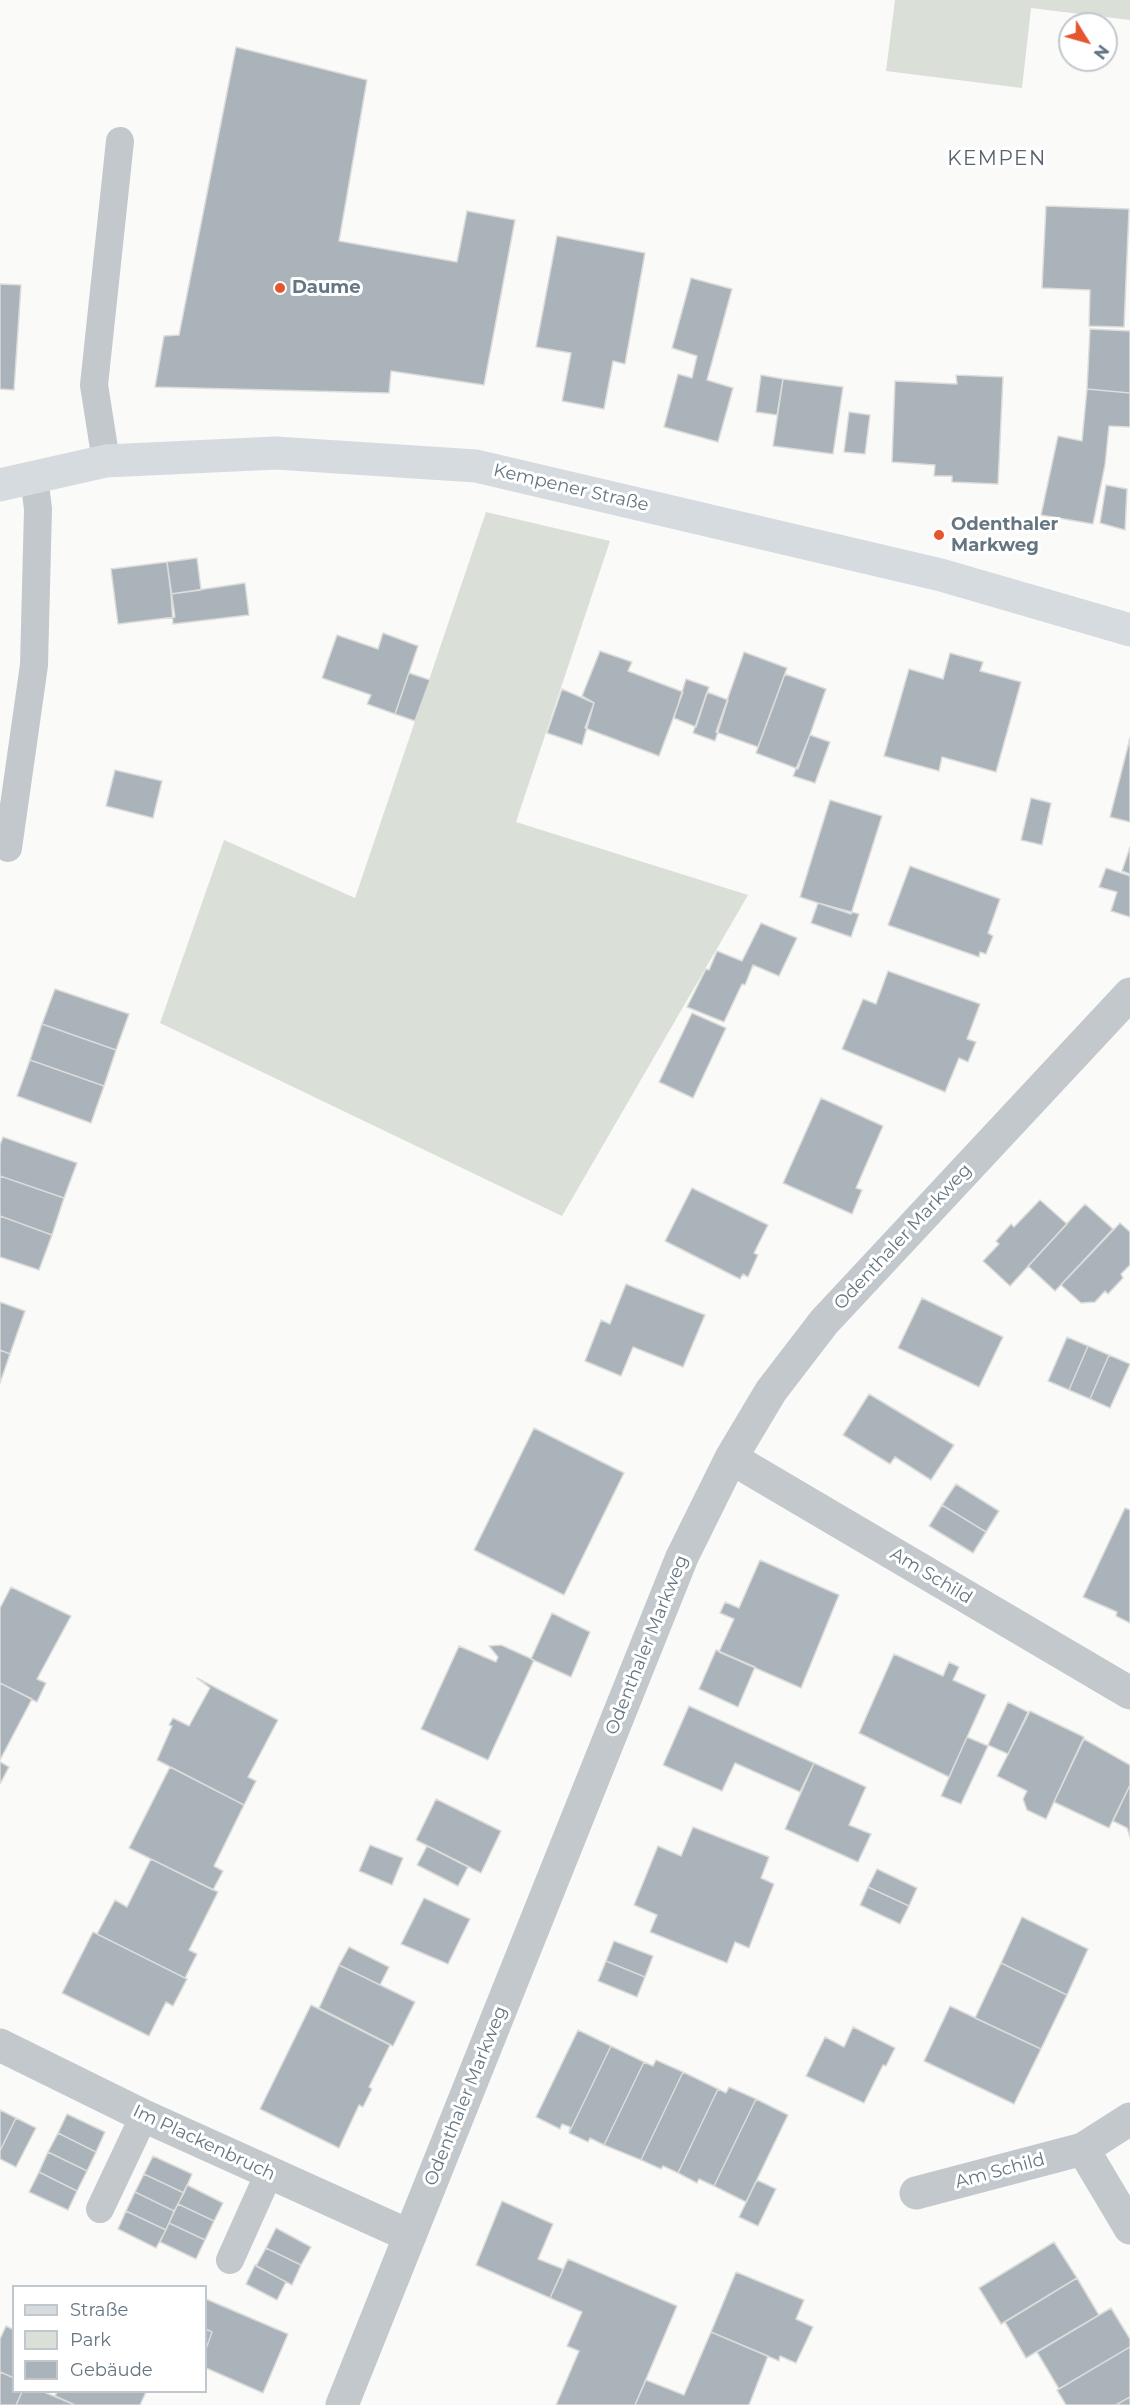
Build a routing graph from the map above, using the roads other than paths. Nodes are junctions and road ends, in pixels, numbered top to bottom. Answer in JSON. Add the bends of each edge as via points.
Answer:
{"nodes":[{"id":1,"x":120,"y":141,"type":"dead end"},
{"id":2,"x":106,"y":461,"type":"junction"},
{"id":3,"x":34,"y":477,"type":"junction"},
{"id":4,"x":0,"y":485,"type":"edge"},
{"id":5,"x":1130,"y":630,"type":"edge"},
{"id":6,"x":8,"y":848,"type":"dead end"},
{"id":7,"x":1130,"y":994,"type":"edge"},
{"id":8,"x":731,"y":1458,"type":"junction"},
{"id":9,"x":1130,"y":1694,"type":"edge"},
{"id":10,"x":0,"y":2045,"type":"edge"},
{"id":11,"x":144,"y":2116,"type":"junction"},
{"id":12,"x":1130,"y":2119,"type":"edge"},
{"id":13,"x":1083,"y":2149,"type":"junction"},
{"id":14,"x":268,"y":2173,"type":"junction"},
{"id":15,"x":916,"y":2193,"type":"dead end"},
{"id":16,"x":100,"y":2209,"type":"dead end"},
{"id":17,"x":1130,"y":2228,"type":"edge"},
{"id":18,"x":410,"y":2236,"type":"junction"},
{"id":19,"x":231,"y":2260,"type":"dead end"},
{"id":20,"x":342,"y":2405,"type":"edge"}],
"edges":[{"from":1,"to":2,"type":"lane","via":[[94,385]]},
{"from":2,"to":3,"type":"main road","name":"Kempener Straße"},
{"from":2,"to":5,"type":"main road","name":"Kempener Straße","via":[[276,453],[476,466],[941,575]]},
{"from":3,"to":4,"type":"main road","name":"Kempener Straße"},
{"from":3,"to":6,"type":"lane","via":[[38,509],[34,665]]},
{"from":7,"to":8,"type":"street","name":"Odenthaler Markweg","via":[[824,1322],[771,1391]]},
{"from":8,"to":9,"type":"street","name":"Am Schild"},
{"from":8,"to":18,"type":"street","name":"Odenthaler Markweg","via":[[682,1557]]},
{"from":10,"to":11,"type":"street","name":"Im Plackenbruch"},
{"from":11,"to":14,"type":"street","name":"Im Plackenbruch"},
{"from":11,"to":16,"type":"lane"},
{"from":12,"to":13,"type":"street","name":"Am Schild"},
{"from":13,"to":15,"type":"street","name":"Am Schild"},
{"from":13,"to":17,"type":"street"},
{"from":14,"to":18,"type":"street","name":"Im Plackenbruch"},
{"from":14,"to":19,"type":"lane"},
{"from":18,"to":20,"type":"street","name":"Odenthaler Markweg"}]}
